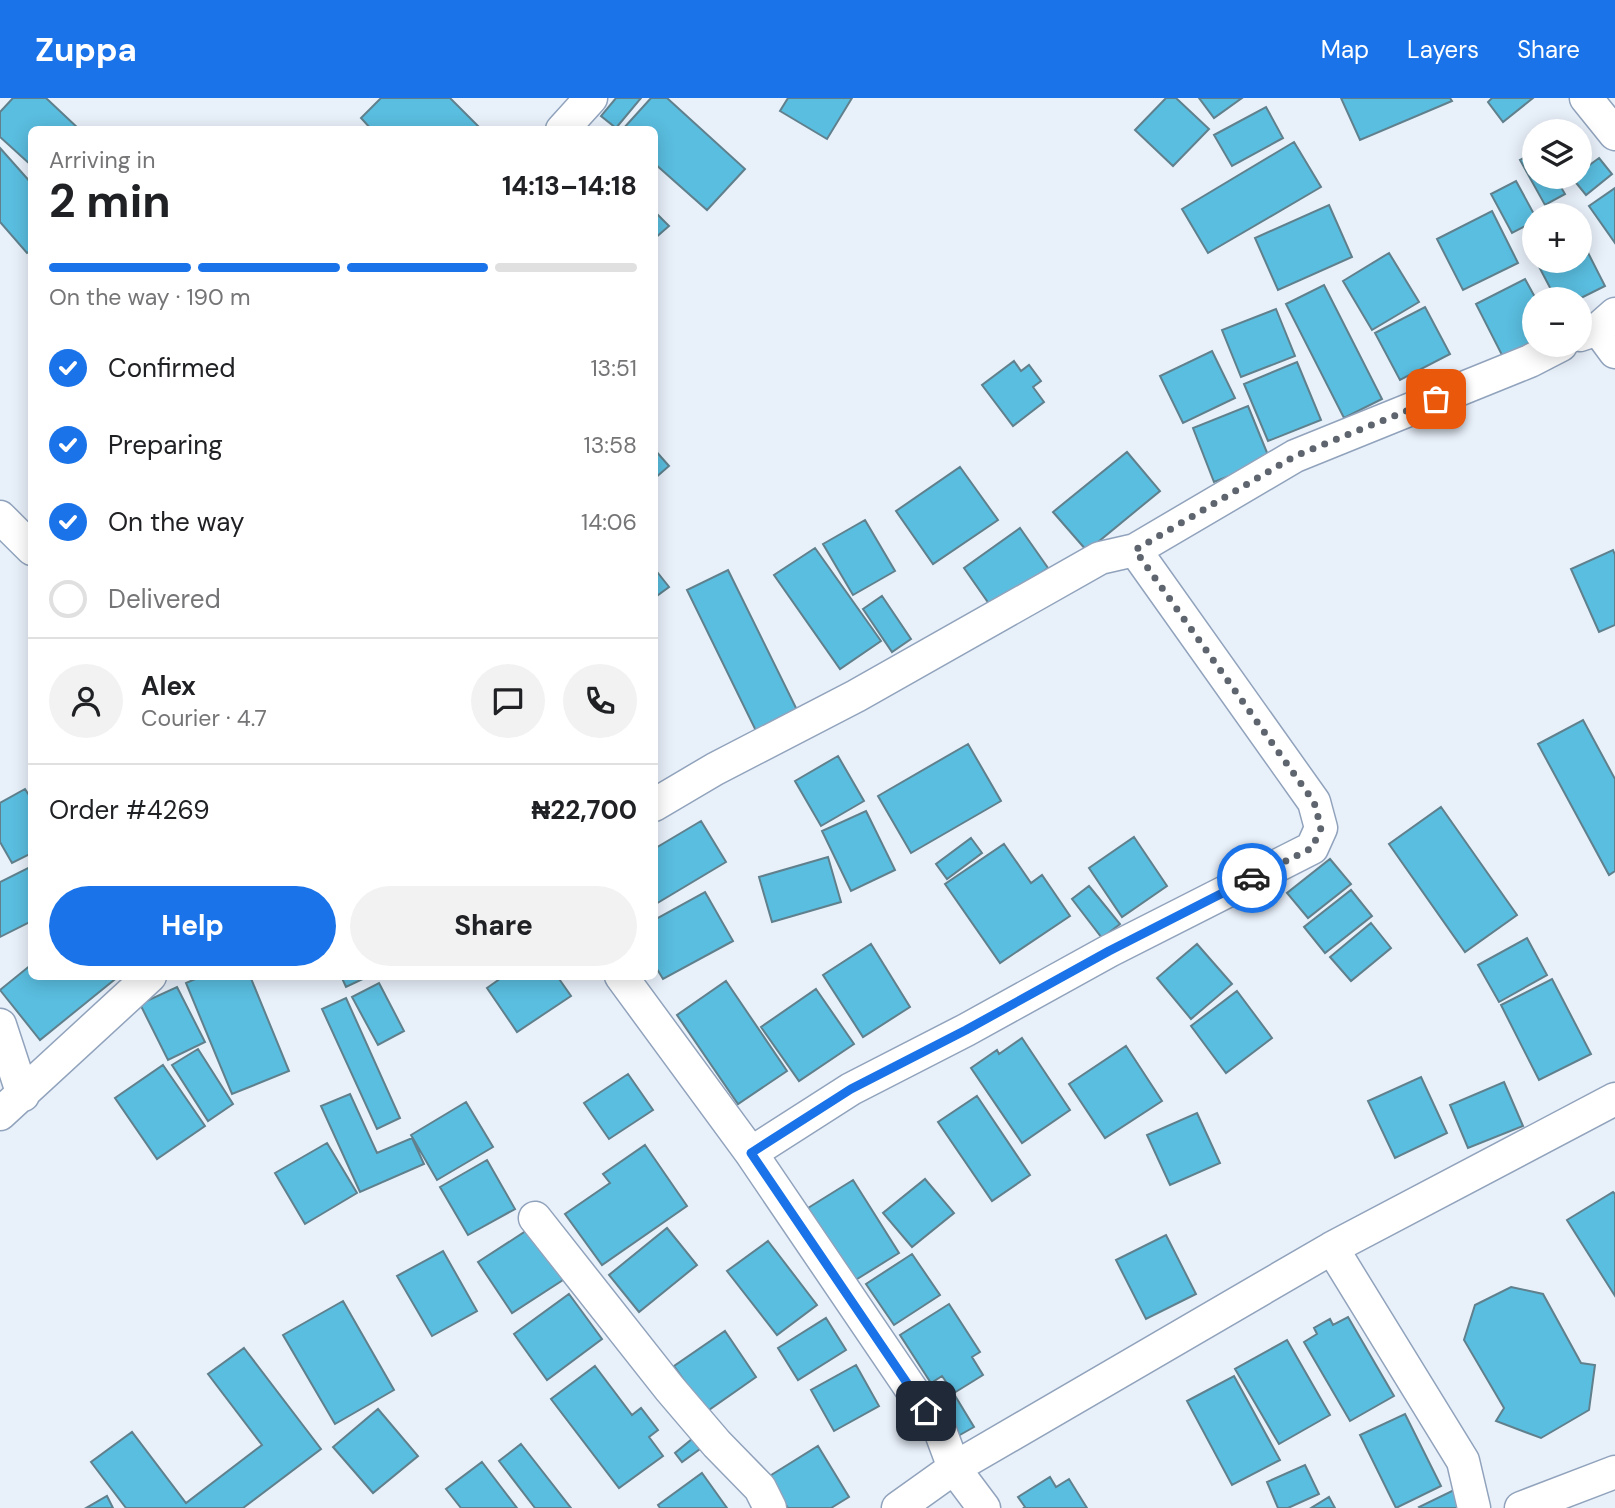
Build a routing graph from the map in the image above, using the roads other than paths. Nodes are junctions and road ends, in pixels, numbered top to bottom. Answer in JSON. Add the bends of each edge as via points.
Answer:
{"nodes":[{"id":1,"x":591,"y":98,"type":"edge"},
{"id":2,"x":1586,"y":98,"type":"edge"},
{"id":3,"x":566,"y":126,"type":"edge"},
{"id":4,"x":1615,"y":134,"type":"edge"},
{"id":5,"x":1539,"y":357,"type":"edge"},
{"id":6,"x":0,"y":517,"type":"edge"},
{"id":7,"x":28,"y":545,"type":"edge"},
{"id":8,"x":1135,"y":550,"type":"junction"},
{"id":9,"x":658,"y":802,"type":"edge"},
{"id":10,"x":146,"y":980,"type":"edge"},
{"id":11,"x":624,"y":980,"type":"edge"},
{"id":12,"x":0,"y":1025,"type":"edge"},
{"id":13,"x":1615,"y":1099,"type":"edge"},
{"id":14,"x":11,"y":1104,"type":"edge"},
{"id":15,"x":751,"y":1153,"type":"junction"},
{"id":16,"x":535,"y":1218,"type":"dead end"},
{"id":17,"x":1332,"y":1248,"type":"junction"},
{"id":18,"x":954,"y":1468,"type":"junction"},
{"id":19,"x":1615,"y":1472,"type":"edge"},
{"id":20,"x":770,"y":1508,"type":"edge"},
{"id":21,"x":898,"y":1508,"type":"edge"},
{"id":22,"x":984,"y":1508,"type":"edge"},
{"id":23,"x":1474,"y":1508,"type":"edge"},
{"id":24,"x":1521,"y":1508,"type":"edge"}],
"edges":[{"from":1,"to":3,"type":"street"},
{"from":2,"to":4,"type":"street"},
{"from":5,"to":8,"type":"street","via":[[1295,456]]},
{"from":6,"to":7,"type":"street"},
{"from":8,"to":9,"type":"street","via":[[1100,558]]},
{"from":8,"to":15,"type":"street","via":[[1314,802],[1321,828],[1312,848],[851,1089]]},
{"from":10,"to":14,"type":"street"},
{"from":11,"to":15,"type":"street"},
{"from":12,"to":14,"type":"street"},
{"from":13,"to":17,"type":"street"},
{"from":15,"to":18,"type":"street","via":[[941,1433]]},
{"from":16,"to":20,"type":"street","via":[[670,1389],[760,1488]]},
{"from":17,"to":18,"type":"street"},
{"from":17,"to":23,"type":"street","via":[[1463,1461]]},
{"from":18,"to":21,"type":"street"},
{"from":18,"to":22,"type":"street"},
{"from":19,"to":24,"type":"street"}]}
